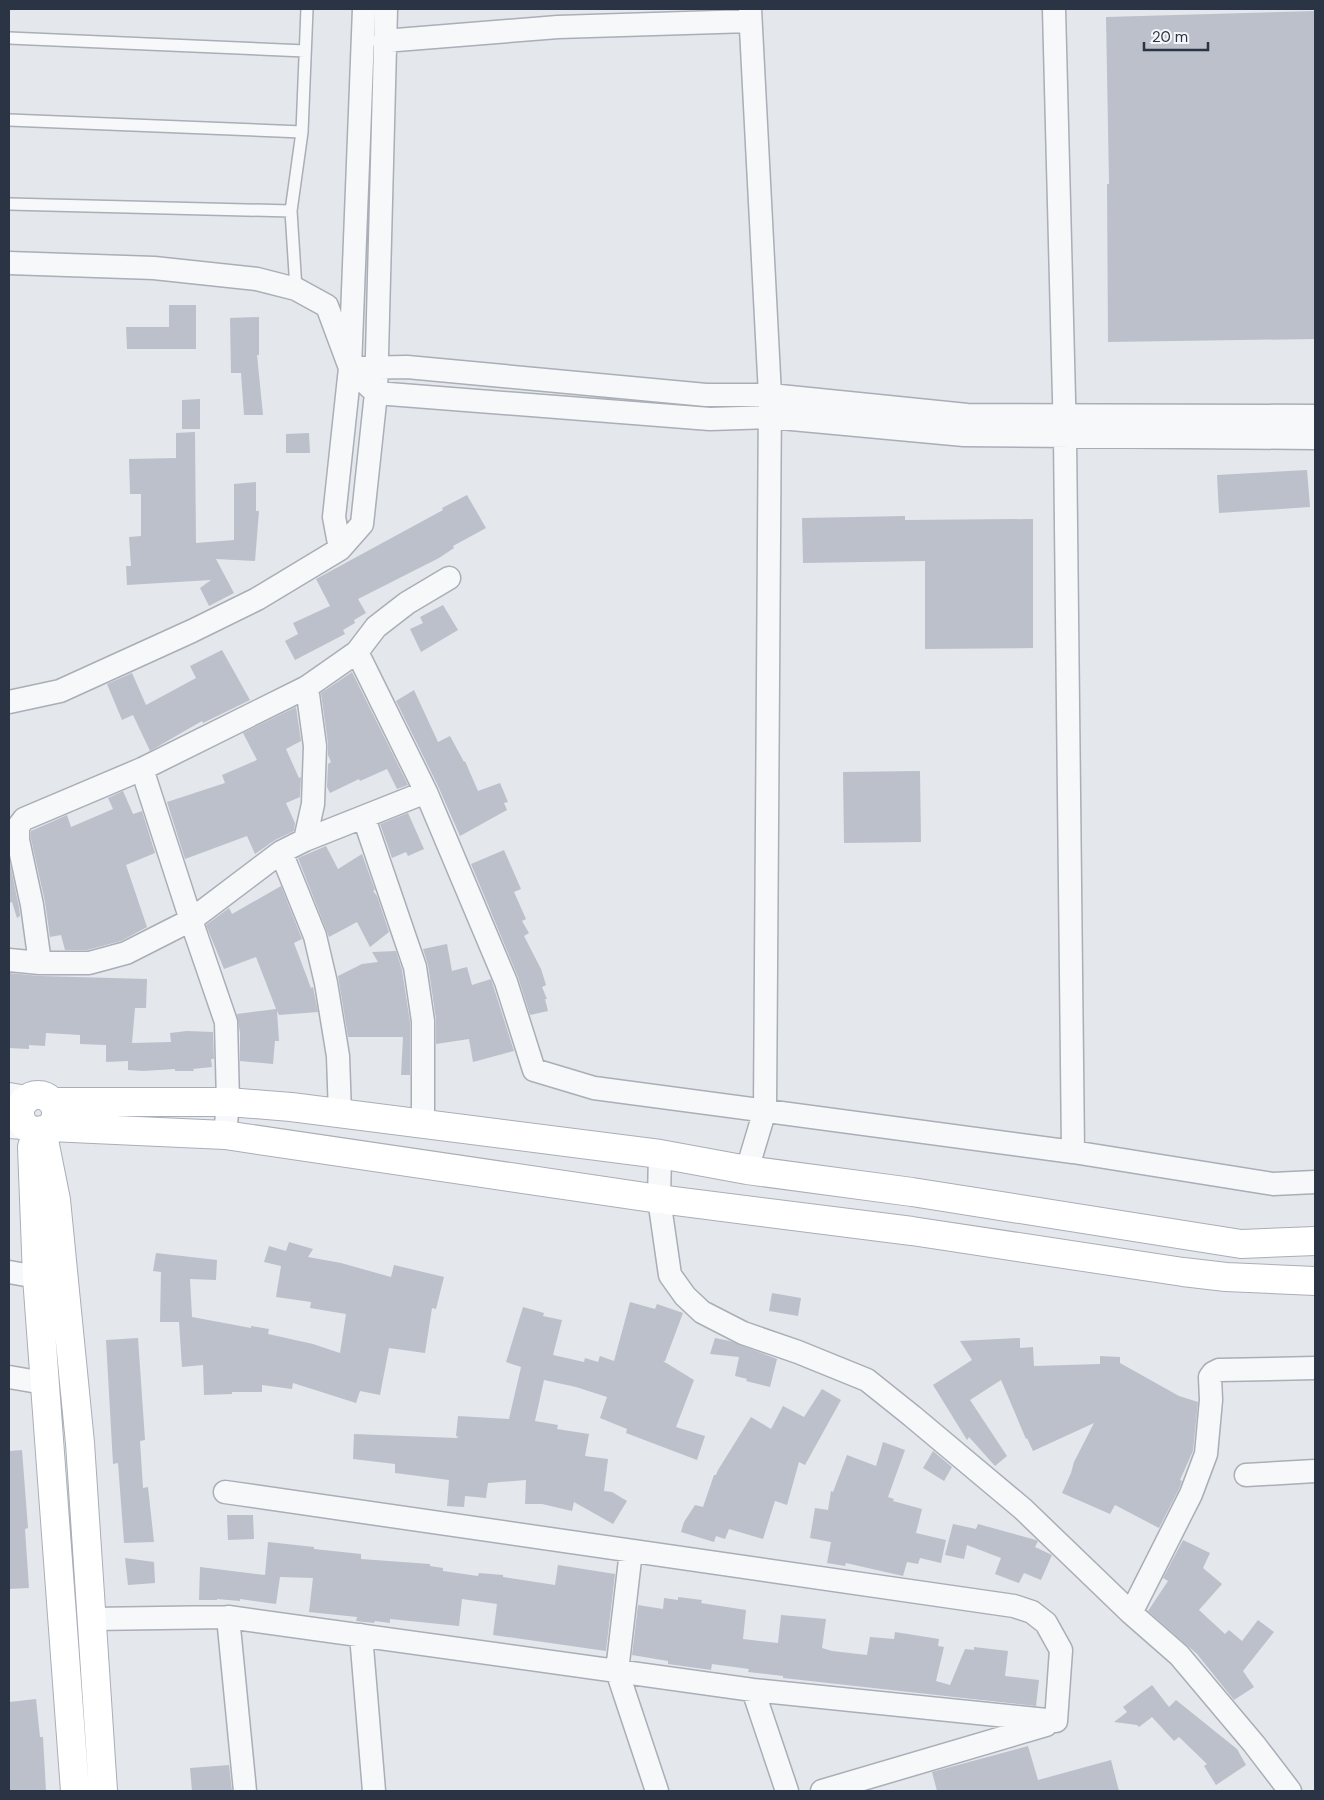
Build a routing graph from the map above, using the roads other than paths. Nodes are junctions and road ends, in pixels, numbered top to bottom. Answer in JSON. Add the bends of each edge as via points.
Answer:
{"nodes":[{"id":1,"x":307,"y":9,"type":"edge"},
{"id":2,"x":364,"y":9,"type":"edge"},
{"id":3,"x":386,"y":9,"type":"edge"},
{"id":4,"x":1054,"y":9,"type":"edge"},
{"id":5,"x":750,"y":15,"type":"edge"},
{"id":6,"x":558,"y":18,"type":"edge"},
{"id":7,"x":9,"y":38,"type":"edge"},
{"id":8,"x":384,"y":41,"type":"junction"},
{"id":9,"x":305,"y":51,"type":"junction"},
{"id":10,"x":9,"y":120,"type":"edge"},
{"id":11,"x":302,"y":132,"type":"junction"},
{"id":12,"x":9,"y":204,"type":"edge"},
{"id":13,"x":291,"y":211,"type":"junction"},
{"id":14,"x":9,"y":264,"type":"edge"},
{"id":15,"x":296,"y":289,"type":"junction"},
{"id":16,"x":377,"y":367,"type":"junction"},
{"id":17,"x":350,"y":368,"type":"junction"},
{"id":18,"x":376,"y":393,"type":"junction"},
{"id":19,"x":770,"y":395,"type":"junction"},
{"id":20,"x":1315,"y":416,"type":"edge"},
{"id":21,"x":770,"y":417,"type":"junction"},
{"id":22,"x":1064,"y":426,"type":"junction"},
{"id":23,"x":1315,"y":438,"type":"edge"},
{"id":24,"x":340,"y":549,"type":"junction"},
{"id":25,"x":449,"y":578,"type":"dead end"},
{"id":26,"x":357,"y":652,"type":"junction"},
{"id":27,"x":307,"y":687,"type":"junction"},
{"id":28,"x":9,"y":702,"type":"edge"},
{"id":29,"x":142,"y":769,"type":"junction"},
{"id":30,"x":426,"y":792,"type":"junction"},
{"id":31,"x":364,"y":818,"type":"junction"},
{"id":32,"x":305,"y":840,"type":"junction"},
{"id":33,"x":281,"y":852,"type":"junction"},
{"id":34,"x":191,"y":920,"type":"junction"},
{"id":35,"x":9,"y":960,"type":"edge"},
{"id":36,"x":40,"y":963,"type":"junction"},
{"id":37,"x":228,"y":1102,"type":"junction"},
{"id":38,"x":765,"y":1110,"type":"junction"},
{"id":39,"x":340,"y":1114,"type":"junction"},
{"id":40,"x":30,"y":1117,"type":"edge"},
{"id":41,"x":423,"y":1125,"type":"junction"},
{"id":42,"x":225,"y":1135,"type":"junction"},
{"id":43,"x":1073,"y":1152,"type":"junction"},
{"id":44,"x":660,"y":1154,"type":"junction"},
{"id":45,"x":747,"y":1170,"type":"junction"},
{"id":46,"x":1315,"y":1182,"type":"edge"},
{"id":47,"x":659,"y":1199,"type":"junction"},
{"id":48,"x":1315,"y":1242,"type":"edge"},
{"id":49,"x":9,"y":1272,"type":"edge"},
{"id":50,"x":37,"y":1277,"type":"junction"},
{"id":51,"x":1315,"y":1281,"type":"edge"},
{"id":52,"x":1315,"y":1368,"type":"edge"},
{"id":53,"x":9,"y":1377,"type":"edge"},
{"id":54,"x":44,"y":1383,"type":"junction"},
{"id":55,"x":1315,"y":1471,"type":"edge"},
{"id":56,"x":1246,"y":1475,"type":"dead end"},
{"id":57,"x":225,"y":1492,"type":"dead end"},
{"id":58,"x":631,"y":1551,"type":"junction"},
{"id":59,"x":1132,"y":1613,"type":"junction"},
{"id":60,"x":228,"y":1616,"type":"junction"},
{"id":61,"x":92,"y":1619,"type":"junction"},
{"id":62,"x":361,"y":1635,"type":"junction"},
{"id":63,"x":618,"y":1671,"type":"junction"},
{"id":64,"x":753,"y":1690,"type":"junction"},
{"id":65,"x":1056,"y":1722,"type":"junction"},
{"id":66,"x":74,"y":1791,"type":"edge"},
{"id":67,"x":103,"y":1791,"type":"edge"},
{"id":68,"x":245,"y":1791,"type":"edge"},
{"id":69,"x":374,"y":1791,"type":"edge"},
{"id":70,"x":656,"y":1791,"type":"edge"},
{"id":71,"x":787,"y":1791,"type":"edge"},
{"id":72,"x":822,"y":1791,"type":"edge"},
{"id":73,"x":1290,"y":1791,"type":"edge"}],
"edges":[{"from":1,"to":9,"type":"lane"},
{"from":2,"to":17,"type":"street"},
{"from":3,"to":8,"type":"street"},
{"from":4,"to":22,"type":"street"},
{"from":5,"to":6,"type":"street"},
{"from":5,"to":19,"type":"street"},
{"from":6,"to":8,"type":"street"},
{"from":7,"to":9,"type":"lane"},
{"from":8,"to":16,"type":"street"},
{"from":9,"to":11,"type":"lane"},
{"from":10,"to":11,"type":"lane"},
{"from":11,"to":13,"type":"lane"},
{"from":12,"to":13,"type":"lane"},
{"from":13,"to":15,"type":"lane"},
{"from":14,"to":15,"type":"street","via":[[154,268],[257,279]]},
{"from":15,"to":17,"type":"street","via":[[327,306]]},
{"from":16,"to":17,"type":"street"},
{"from":16,"to":18,"type":"street"},
{"from":16,"to":19,"type":"street","via":[[407,367],[706,395]]},
{"from":17,"to":18,"type":"street"},
{"from":17,"to":24,"type":"street","via":[[334,516]]},
{"from":18,"to":21,"type":"street","via":[[710,419]]},
{"from":18,"to":24,"type":"street","via":[[362,524]]},
{"from":19,"to":21,"type":"street"},
{"from":19,"to":22,"type":"street"},
{"from":20,"to":22,"type":"street"},
{"from":21,"to":22,"type":"street","via":[[964,435]]},
{"from":21,"to":38,"type":"street"},
{"from":22,"to":23,"type":"street"},
{"from":22,"to":43,"type":"street"},
{"from":24,"to":28,"type":"street","via":[[257,599],[192,631],[60,691]]},
{"from":25,"to":26,"type":"street","via":[[407,603],[376,627]]},
{"from":26,"to":27,"type":"street"},
{"from":26,"to":30,"type":"street"},
{"from":27,"to":29,"type":"street"},
{"from":27,"to":32,"type":"street","via":[[315,746],[313,804]]},
{"from":29,"to":34,"type":"street"},
{"from":29,"to":36,"type":"street","via":[[24,820],[18,827]]},
{"from":30,"to":31,"type":"street"},
{"from":30,"to":38,"type":"street","via":[[506,982],[534,1070],[594,1088]]},
{"from":31,"to":32,"type":"street"},
{"from":31,"to":41,"type":"street","via":[[415,967],[423,1021]]},
{"from":32,"to":33,"type":"street"},
{"from":33,"to":34,"type":"street"},
{"from":33,"to":39,"type":"street","via":[[315,936],[338,1056]]},
{"from":34,"to":36,"type":"street","via":[[126,953],[89,963]]},
{"from":34,"to":37,"type":"street","via":[[226,1022]]},
{"from":35,"to":36,"type":"street"},
{"from":37,"to":39,"type":"main road"},
{"from":37,"to":40,"type":"main road"},
{"from":37,"to":42,"type":"street"},
{"from":38,"to":43,"type":"street"},
{"from":38,"to":45,"type":"street"},
{"from":39,"to":41,"type":"main road"},
{"from":40,"to":42,"type":"main road"},
{"from":40,"to":50,"type":"main road"},
{"from":40,"to":61,"type":"main road","via":[[57,1210],[80,1443]]},
{"from":41,"to":44,"type":"main road"},
{"from":42,"to":47,"type":"main road"},
{"from":43,"to":46,"type":"street","via":[[1273,1184]]},
{"from":44,"to":45,"type":"main road"},
{"from":44,"to":47,"type":"street"},
{"from":45,"to":48,"type":"main road","via":[[912,1192],[1241,1244]]},
{"from":47,"to":51,"type":"main road","via":[[912,1231],[1217,1276]]},
{"from":47,"to":59,"type":"street","via":[[670,1275],[702,1312],[743,1333],[867,1380],[1023,1509]]},
{"from":49,"to":50,"type":"street"},
{"from":50,"to":54,"type":"main road"},
{"from":52,"to":59,"type":"street","via":[[1219,1370],[1210,1377],[1206,1454],[1191,1494]]},
{"from":53,"to":54,"type":"street"},
{"from":54,"to":66,"type":"main road"},
{"from":55,"to":56,"type":"street"},
{"from":57,"to":58,"type":"street"},
{"from":58,"to":63,"type":"street"},
{"from":58,"to":65,"type":"street","via":[[1014,1606],[1032,1612],[1046,1623],[1061,1650]]},
{"from":59,"to":73,"type":"street","via":[[1179,1655]]},
{"from":60,"to":61,"type":"street"},
{"from":60,"to":62,"type":"street"},
{"from":60,"to":68,"type":"street"},
{"from":61,"to":67,"type":"main road"},
{"from":62,"to":63,"type":"street"},
{"from":62,"to":69,"type":"street"},
{"from":63,"to":64,"type":"street"},
{"from":63,"to":70,"type":"street"},
{"from":64,"to":65,"type":"street"},
{"from":64,"to":71,"type":"street"},
{"from":65,"to":72,"type":"street"}]}
